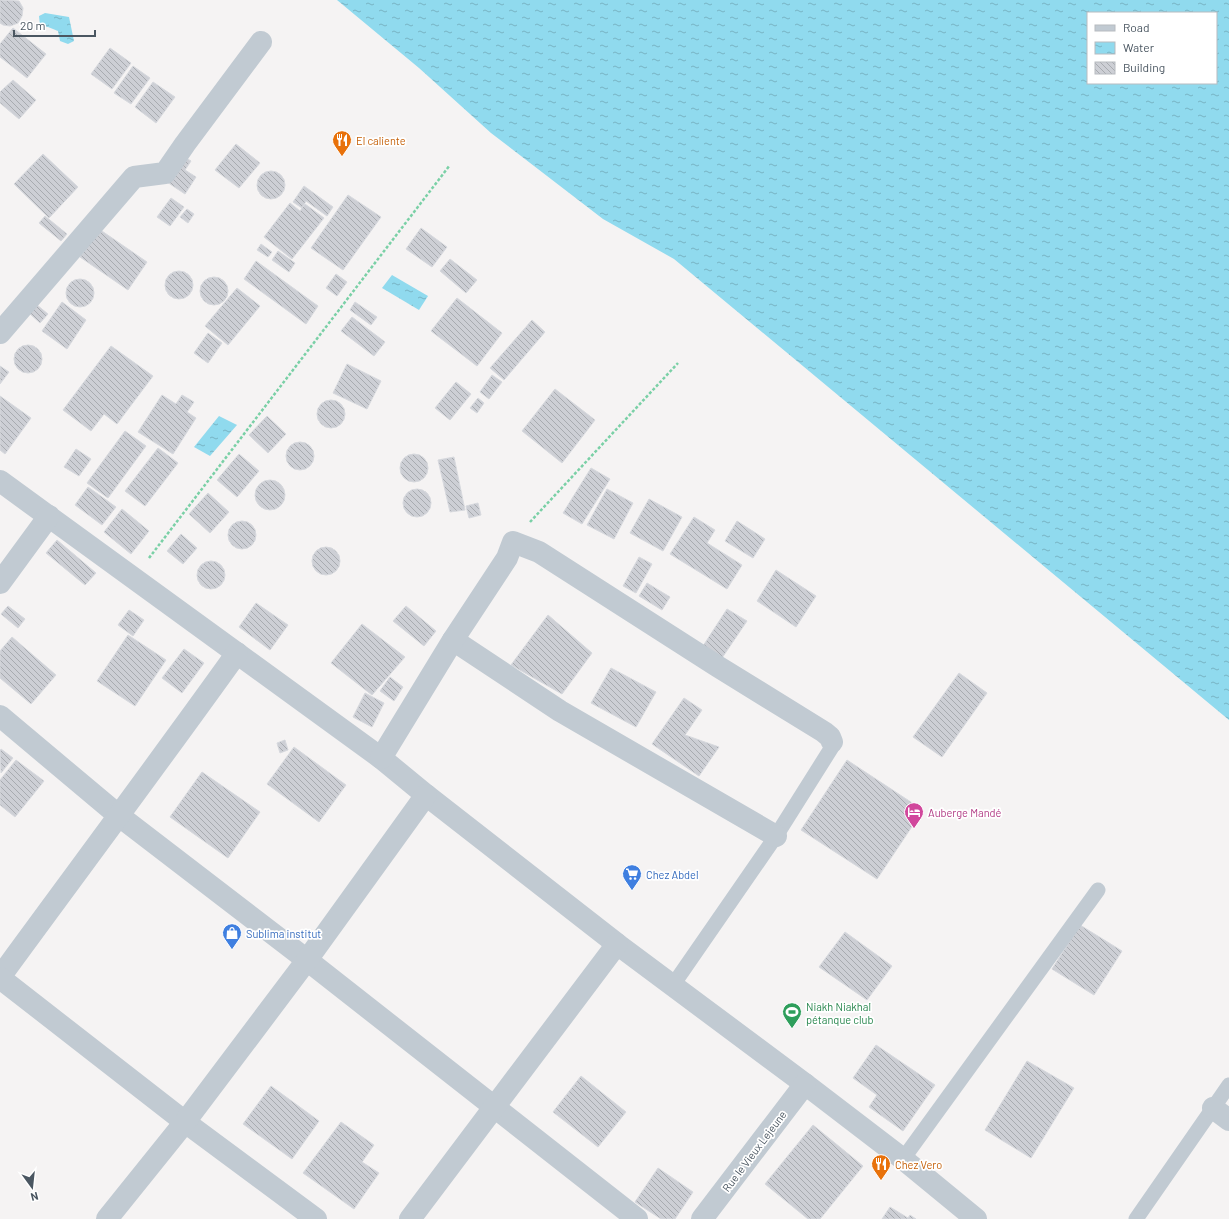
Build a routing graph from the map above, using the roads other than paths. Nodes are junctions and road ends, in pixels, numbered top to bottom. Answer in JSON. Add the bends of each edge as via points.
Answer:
{"nodes":[{"id":1,"x":261,"y":42,"type":"dead end"},
{"id":2,"x":0,"y":333,"type":"edge"},
{"id":3,"x":0,"y":481,"type":"edge"},
{"id":4,"x":49,"y":516,"type":"junction"},
{"id":5,"x":0,"y":583,"type":"edge"},
{"id":6,"x":453,"y":640,"type":"junction"},
{"id":7,"x":236,"y":653,"type":"junction"},
{"id":8,"x":0,"y":716,"type":"edge"},
{"id":9,"x":832,"y":742,"type":"joint"},
{"id":10,"x":381,"y":758,"type":"junction"},
{"id":11,"x":426,"y":795,"type":"junction"},
{"id":12,"x":118,"y":815,"type":"junction"},
{"id":13,"x":776,"y":836,"type":"junction"},
{"id":14,"x":1098,"y":890,"type":"dead end"},
{"id":15,"x":617,"y":944,"type":"junction"},
{"id":16,"x":307,"y":960,"type":"junction"},
{"id":17,"x":0,"y":978,"type":"edge"},
{"id":18,"x":673,"y":985,"type":"junction"},
{"id":19,"x":805,"y":1084,"type":"junction"},
{"id":20,"x":1229,"y":1085,"type":"edge"},
{"id":21,"x":494,"y":1108,"type":"junction"},
{"id":22,"x":1221,"y":1114,"type":"edge"},
{"id":23,"x":185,"y":1122,"type":"junction"},
{"id":24,"x":903,"y":1159,"type":"junction"},
{"id":25,"x":107,"y":1219,"type":"edge"},
{"id":26,"x":316,"y":1219,"type":"edge"},
{"id":27,"x":410,"y":1219,"type":"edge"},
{"id":28,"x":637,"y":1219,"type":"edge"},
{"id":29,"x":702,"y":1219,"type":"edge"},
{"id":30,"x":976,"y":1219,"type":"edge"},
{"id":31,"x":1136,"y":1219,"type":"edge"}],
"edges":[{"from":1,"to":2,"type":"street","via":[[165,173],[134,177]]},
{"from":3,"to":4,"type":"street"},
{"from":4,"to":5,"type":"street"},
{"from":4,"to":7,"type":"street"},
{"from":6,"to":9,"type":"street","via":[[508,558],[512,542],[539,552],[824,732],[830,736]]},
{"from":6,"to":10,"type":"street"},
{"from":6,"to":13,"type":"street","via":[[560,711]]},
{"from":7,"to":10,"type":"street"},
{"from":7,"to":12,"type":"street"},
{"from":8,"to":12,"type":"street"},
{"from":9,"to":13,"type":"lane","via":[[832,747]]},
{"from":10,"to":11,"type":"street"},
{"from":11,"to":15,"type":"street"},
{"from":11,"to":16,"type":"street"},
{"from":12,"to":16,"type":"street"},
{"from":12,"to":17,"type":"street"},
{"from":13,"to":18,"type":"lane"},
{"from":14,"to":24,"type":"lane"},
{"from":15,"to":18,"type":"street"},
{"from":15,"to":21,"type":"street"},
{"from":16,"to":21,"type":"street"},
{"from":16,"to":23,"type":"street"},
{"from":17,"to":23,"type":"street"},
{"from":18,"to":19,"type":"street"},
{"from":19,"to":24,"type":"street"},
{"from":19,"to":29,"type":"street","name":"Rue le Vieux Lejeune"},
{"from":20,"to":22,"type":"lane"},
{"from":21,"to":27,"type":"street"},
{"from":21,"to":28,"type":"street"},
{"from":22,"to":31,"type":"lane"},
{"from":23,"to":25,"type":"street"},
{"from":23,"to":26,"type":"street"},
{"from":24,"to":30,"type":"street"}]}
